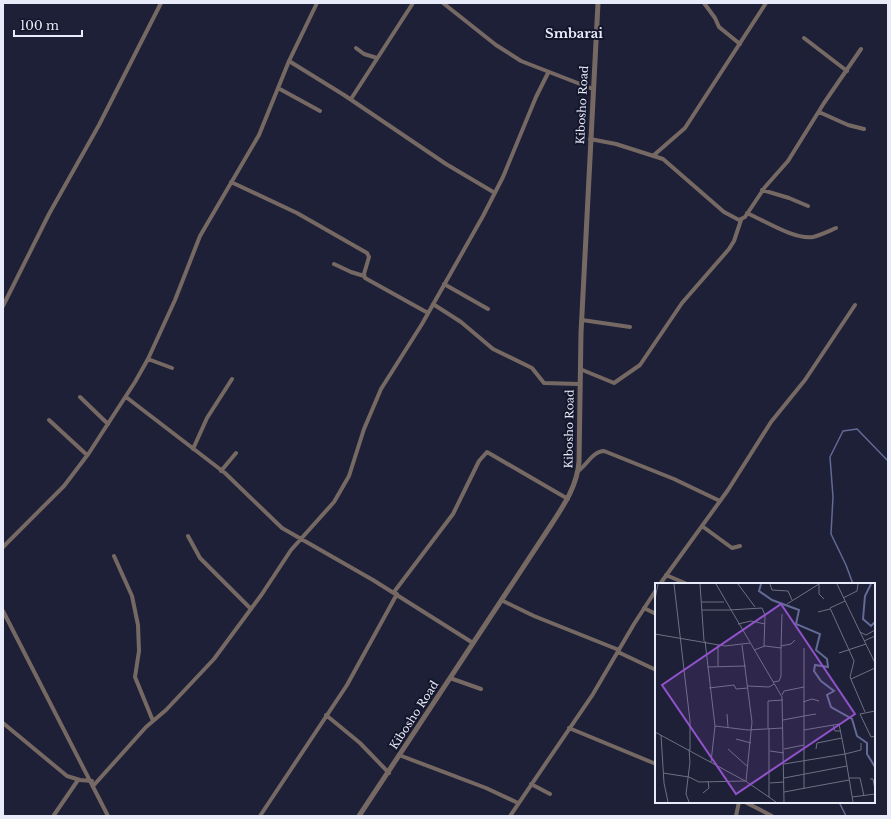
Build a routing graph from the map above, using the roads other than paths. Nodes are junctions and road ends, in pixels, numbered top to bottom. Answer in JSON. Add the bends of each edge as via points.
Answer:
{"nodes":[{"id":1,"x":161,"y":3,"type":"edge"},
{"id":2,"x":317,"y":3,"type":"edge"},
{"id":3,"x":414,"y":3,"type":"edge"},
{"id":4,"x":443,"y":3,"type":"edge"},
{"id":5,"x":598,"y":3,"type":"edge"},
{"id":6,"x":704,"y":3,"type":"edge"},
{"id":7,"x":766,"y":3,"type":"edge"},
{"id":8,"x":804,"y":38,"type":"dead end"},
{"id":9,"x":740,"y":44,"type":"junction"},
{"id":10,"x":356,"y":48,"type":"dead end"},
{"id":11,"x":861,"y":49,"type":"dead end"},
{"id":12,"x":377,"y":58,"type":"junction"},
{"id":13,"x":289,"y":61,"type":"junction"},
{"id":14,"x":847,"y":71,"type":"junction"},
{"id":15,"x":548,"y":73,"type":"junction"},
{"id":16,"x":278,"y":88,"type":"junction"},
{"id":17,"x":593,"y":89,"type":"junction"},
{"id":18,"x":351,"y":99,"type":"junction"},
{"id":19,"x":320,"y":111,"type":"dead end"},
{"id":20,"x":819,"y":112,"type":"junction"},
{"id":21,"x":864,"y":129,"type":"dead end"},
{"id":22,"x":590,"y":139,"type":"junction"},
{"id":23,"x":654,"y":155,"type":"junction"},
{"id":24,"x":231,"y":182,"type":"junction"},
{"id":25,"x":762,"y":190,"type":"junction"},
{"id":26,"x":495,"y":193,"type":"junction"},
{"id":27,"x":808,"y":206,"type":"dead end"},
{"id":28,"x":747,"y":213,"type":"junction"},
{"id":29,"x":741,"y":220,"type":"junction"},
{"id":30,"x":836,"y":228,"type":"dead end"},
{"id":31,"x":334,"y":264,"type":"dead end"},
{"id":32,"x":364,"y":276,"type":"junction"},
{"id":33,"x":444,"y":284,"type":"junction"},
{"id":34,"x":433,"y":304,"type":"junction"},
{"id":35,"x":855,"y":305,"type":"dead end"},
{"id":36,"x":3,"y":306,"type":"edge"},
{"id":37,"x":488,"y":309,"type":"dead end"},
{"id":38,"x":428,"y":313,"type":"junction"},
{"id":39,"x":582,"y":320,"type":"junction"},
{"id":40,"x":630,"y":327,"type":"dead end"},
{"id":41,"x":148,"y":359,"type":"junction"},
{"id":42,"x":172,"y":368,"type":"dead end"},
{"id":43,"x":580,"y":369,"type":"junction"},
{"id":44,"x":232,"y":379,"type":"dead end"},
{"id":45,"x":580,"y":384,"type":"junction"},
{"id":46,"x":80,"y":397,"type":"dead end"},
{"id":47,"x":126,"y":397,"type":"junction"},
{"id":48,"x":49,"y":420,"type":"dead end"},
{"id":49,"x":108,"y":424,"type":"junction"},
{"id":50,"x":193,"y":449,"type":"junction"},
{"id":51,"x":236,"y":452,"type":"dead end"},
{"id":52,"x":88,"y":455,"type":"junction"},
{"id":53,"x":221,"y":471,"type":"junction"},
{"id":54,"x":578,"y":471,"type":"junction"},
{"id":55,"x":568,"y":499,"type":"junction"},
{"id":56,"x":720,"y":501,"type":"junction"},
{"id":57,"x":702,"y":526,"type":"junction"},
{"id":58,"x":188,"y":536,"type":"dead end"},
{"id":59,"x":300,"y":539,"type":"junction"},
{"id":60,"x":740,"y":546,"type":"dead end"},
{"id":61,"x":3,"y":547,"type":"edge"},
{"id":62,"x":114,"y":556,"type":"dead end"},
{"id":63,"x":666,"y":575,"type":"junction"},
{"id":64,"x":661,"y":583,"type":"edge"},
{"id":65,"x":685,"y":583,"type":"edge"},
{"id":66,"x":655,"y":592,"type":"edge"},
{"id":67,"x":396,"y":593,"type":"junction"},
{"id":68,"x":501,"y":600,"type":"junction"},
{"id":69,"x":644,"y":608,"type":"junction"},
{"id":70,"x":251,"y":609,"type":"junction"},
{"id":71,"x":3,"y":611,"type":"edge"},
{"id":72,"x":655,"y":614,"type":"edge"},
{"id":73,"x":473,"y":643,"type":"junction"},
{"id":74,"x":618,"y":651,"type":"junction"},
{"id":75,"x":655,"y":670,"type":"edge"},
{"id":76,"x":450,"y":678,"type":"junction"},
{"id":77,"x":481,"y":689,"type":"dead end"},
{"id":78,"x":326,"y":715,"type":"junction"},
{"id":79,"x":153,"y":721,"type":"junction"},
{"id":80,"x":3,"y":723,"type":"edge"},
{"id":81,"x":569,"y":728,"type":"junction"},
{"id":82,"x":399,"y":755,"type":"junction"},
{"id":83,"x":655,"y":764,"type":"edge"},
{"id":84,"x":389,"y":773,"type":"junction"},
{"id":85,"x":78,"y":780,"type":"junction"},
{"id":86,"x":93,"y":783,"type":"junction"},
{"id":87,"x":531,"y":784,"type":"junction"},
{"id":88,"x":550,"y":794,"type":"dead end"},
{"id":89,"x":518,"y":803,"type":"junction"},
{"id":90,"x":739,"y":803,"type":"edge"},
{"id":91,"x":747,"y":803,"type":"edge"},
{"id":92,"x":54,"y":815,"type":"dead end"},
{"id":93,"x":108,"y":816,"type":"edge"},
{"id":94,"x":260,"y":816,"type":"edge"},
{"id":95,"x":359,"y":816,"type":"edge"},
{"id":96,"x":510,"y":816,"type":"edge"},
{"id":97,"x":736,"y":816,"type":"edge"},
{"id":98,"x":772,"y":816,"type":"edge"}],
"edges":[{"from":1,"to":36,"type":"street"},
{"from":2,"to":13,"type":"street"},
{"from":3,"to":12,"type":"street"},
{"from":4,"to":15,"type":"street","via":[[507,53]]},
{"from":5,"to":17,"type":"street","name":"Kibosho Road"},
{"from":6,"to":9,"type":"street","via":[[719,27]]},
{"from":7,"to":9,"type":"street"},
{"from":8,"to":14,"type":"street"},
{"from":9,"to":23,"type":"street","via":[[685,128]]},
{"from":10,"to":12,"type":"street"},
{"from":11,"to":14,"type":"street"},
{"from":12,"to":18,"type":"street"},
{"from":13,"to":16,"type":"street"},
{"from":13,"to":18,"type":"street"},
{"from":14,"to":20,"type":"street"},
{"from":15,"to":17,"type":"street"},
{"from":15,"to":26,"type":"street"},
{"from":16,"to":19,"type":"street"},
{"from":16,"to":24,"type":"street","via":[[258,135]]},
{"from":17,"to":22,"type":"street","name":"Kibosho Road"},
{"from":18,"to":26,"type":"street","via":[[426,152]]},
{"from":20,"to":21,"type":"street"},
{"from":20,"to":25,"type":"street","via":[[788,161]]},
{"from":22,"to":23,"type":"street"},
{"from":22,"to":39,"type":"street","name":"Kibosho Road"},
{"from":23,"to":29,"type":"street","via":[[668,163],[724,212],[735,220]]},
{"from":24,"to":32,"type":"street","via":[[297,213],[367,253],[369,257]]},
{"from":24,"to":41,"type":"street","via":[[200,236]]},
{"from":25,"to":27,"type":"street"},
{"from":25,"to":28,"type":"street"},
{"from":26,"to":33,"type":"street"},
{"from":28,"to":29,"type":"street"},
{"from":28,"to":30,"type":"street","via":[[805,238]]},
{"from":29,"to":43,"type":"street","via":[[729,249],[682,303],[640,365],[614,384]]},
{"from":31,"to":32,"type":"street"},
{"from":32,"to":38,"type":"street"},
{"from":33,"to":34,"type":"street"},
{"from":33,"to":37,"type":"street"},
{"from":34,"to":38,"type":"street"},
{"from":34,"to":45,"type":"street","via":[[461,322],[493,349],[532,368],[544,383]]},
{"from":35,"to":56,"type":"street","via":[[806,380],[771,422]]},
{"from":38,"to":59,"type":"street","via":[[381,389],[341,490],[324,514]]},
{"from":39,"to":40,"type":"street"},
{"from":39,"to":43,"type":"street","name":"Kibosho Road"},
{"from":41,"to":42,"type":"street"},
{"from":41,"to":47,"type":"street"},
{"from":43,"to":45,"type":"street","name":"Kibosho Road"},
{"from":44,"to":50,"type":"street","via":[[207,418]]},
{"from":45,"to":54,"type":"street","name":"Kibosho Road"},
{"from":46,"to":49,"type":"street"},
{"from":47,"to":49,"type":"street"},
{"from":47,"to":50,"type":"street"},
{"from":48,"to":52,"type":"street"},
{"from":49,"to":52,"type":"street"},
{"from":50,"to":53,"type":"street"},
{"from":51,"to":53,"type":"street"},
{"from":52,"to":61,"type":"street","via":[[53,499]]},
{"from":53,"to":59,"type":"street","via":[[253,498],[276,524]]},
{"from":54,"to":55,"type":"street","name":"Kibosho Road"},
{"from":54,"to":56,"type":"street","via":[[595,454],[604,451]]},
{"from":55,"to":67,"type":"street","via":[[487,452],[479,461],[453,514]]},
{"from":55,"to":68,"type":"street","name":"Kibosho Road"},
{"from":56,"to":57,"type":"street"},
{"from":57,"to":60,"type":"street","via":[[732,548]]},
{"from":57,"to":63,"type":"street"},
{"from":58,"to":70,"type":"street","via":[[200,558]]},
{"from":59,"to":67,"type":"street"},
{"from":59,"to":70,"type":"street"},
{"from":62,"to":79,"type":"street","via":[[132,596],[138,624],[139,651],[135,677]]},
{"from":63,"to":64,"type":"street"},
{"from":63,"to":65,"type":"street"},
{"from":66,"to":69,"type":"street"},
{"from":67,"to":73,"type":"street"},
{"from":67,"to":78,"type":"street","via":[[347,685]]},
{"from":68,"to":73,"type":"street","name":"Kibosho Road"},
{"from":68,"to":74,"type":"street"},
{"from":69,"to":72,"type":"street"},
{"from":69,"to":74,"type":"street"},
{"from":70,"to":79,"type":"street","via":[[214,659]]},
{"from":71,"to":86,"type":"street"},
{"from":73,"to":76,"type":"street","name":"Kibosho Road"},
{"from":74,"to":75,"type":"street"},
{"from":74,"to":81,"type":"street"},
{"from":76,"to":77,"type":"street"},
{"from":76,"to":82,"type":"street","name":"Kibosho Road"},
{"from":78,"to":84,"type":"street","via":[[360,743]]},
{"from":78,"to":94,"type":"street"},
{"from":79,"to":86,"type":"street"},
{"from":80,"to":85,"type":"street","via":[[56,768]]},
{"from":81,"to":83,"type":"street"},
{"from":81,"to":87,"type":"street"},
{"from":82,"to":84,"type":"street","name":"Kibosho Road"},
{"from":82,"to":89,"type":"street"},
{"from":84,"to":95,"type":"street","name":"Kibosho Road"},
{"from":85,"to":86,"type":"street"},
{"from":85,"to":92,"type":"street"},
{"from":86,"to":93,"type":"street"},
{"from":87,"to":88,"type":"street"},
{"from":87,"to":89,"type":"street"},
{"from":89,"to":96,"type":"street"},
{"from":90,"to":97,"type":"street"},
{"from":91,"to":98,"type":"street"}]}
